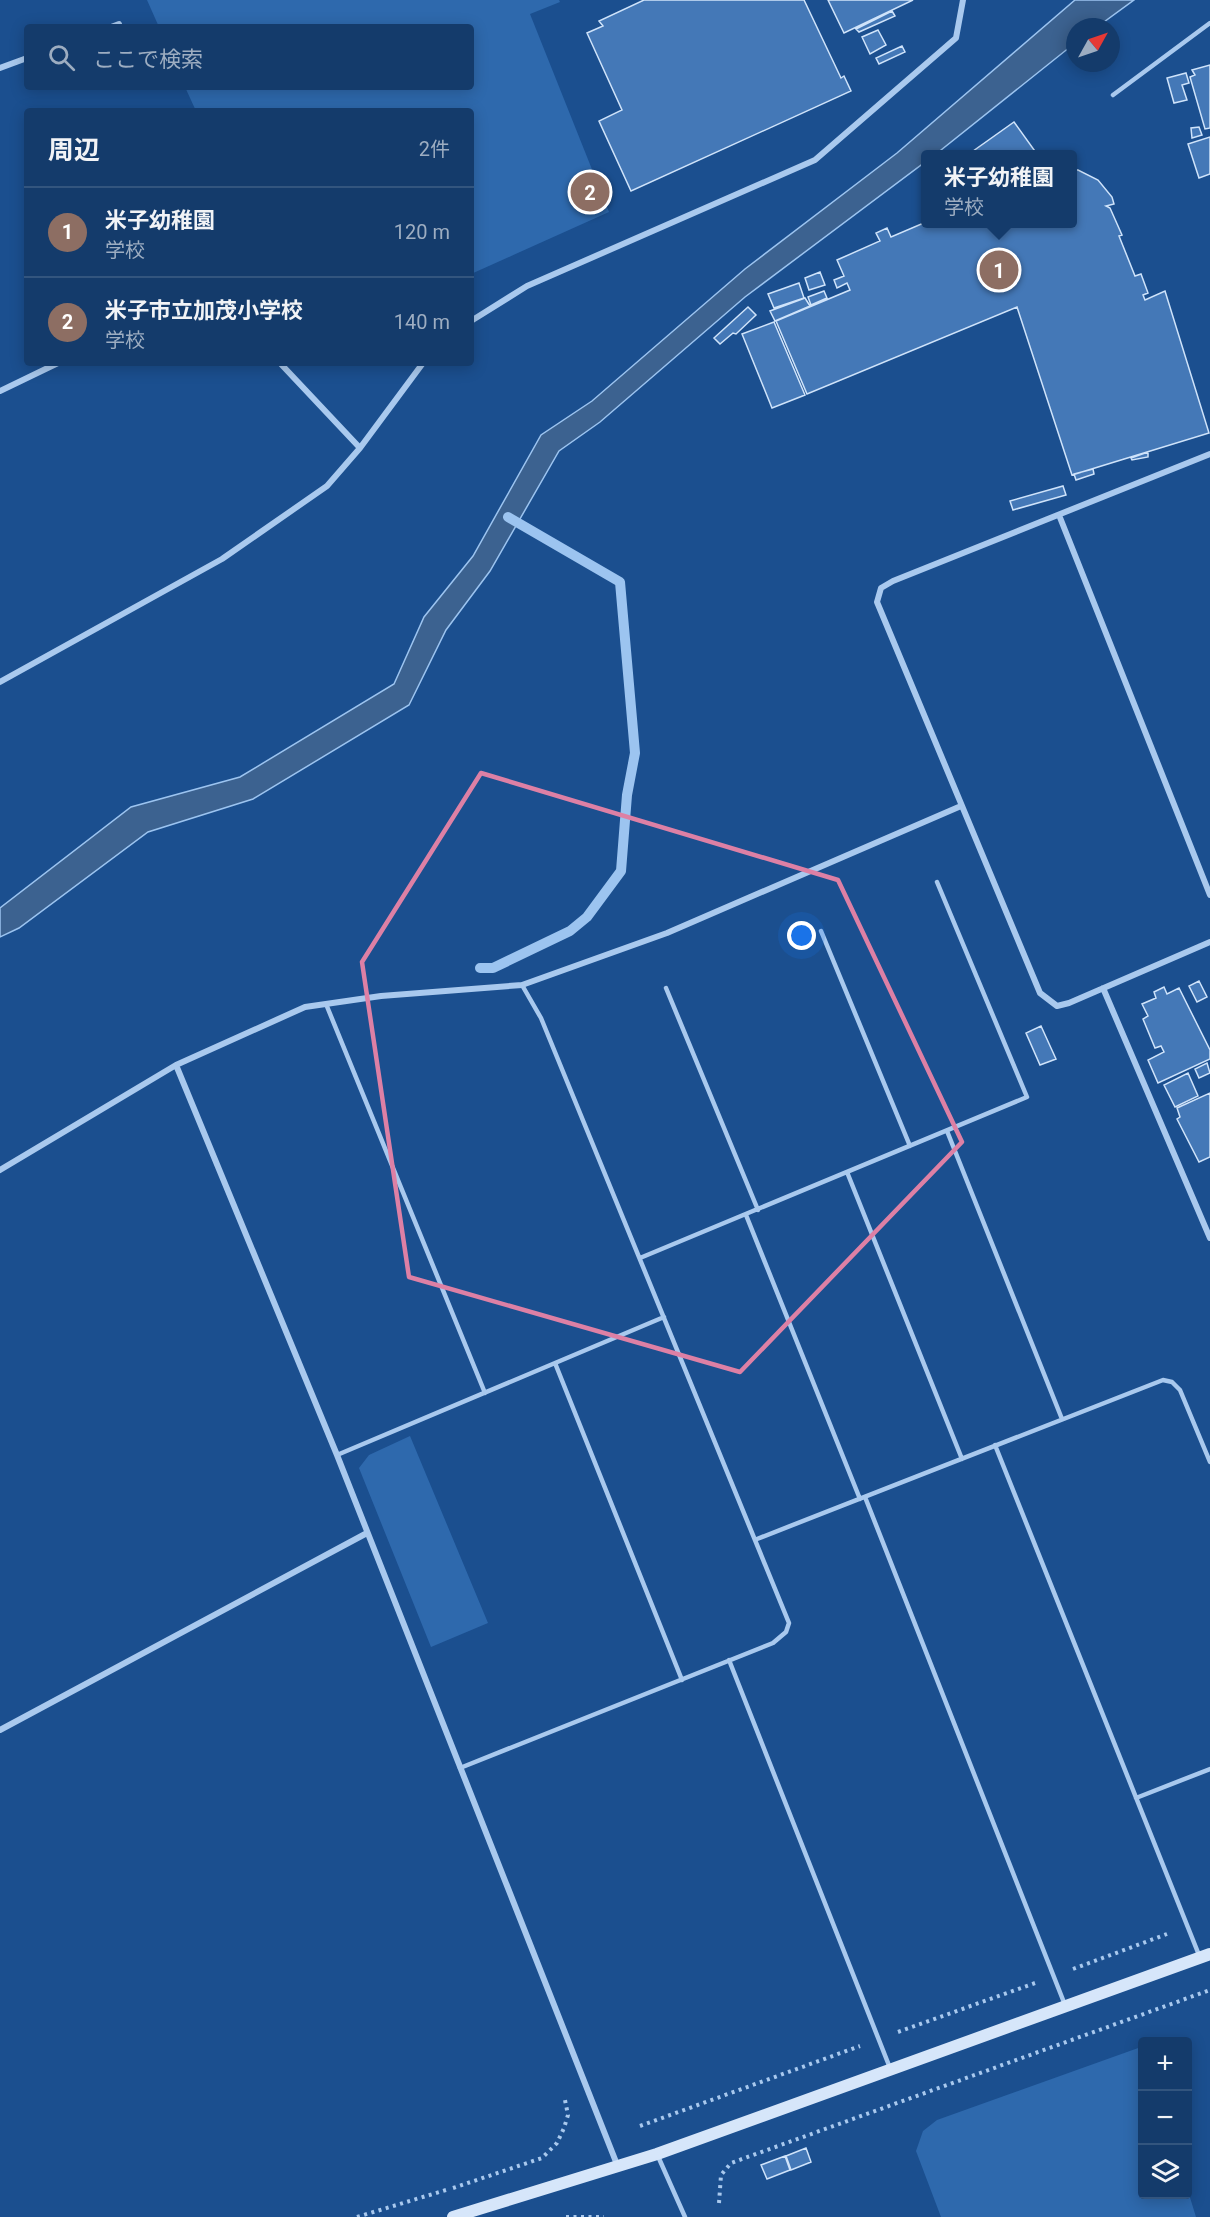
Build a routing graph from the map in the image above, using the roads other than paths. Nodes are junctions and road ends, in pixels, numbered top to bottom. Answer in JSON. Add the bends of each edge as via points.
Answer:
{"nodes":[{"id":1,"x":963,"y":0,"type":"edge"},
{"id":2,"x":1210,"y":23,"type":"edge"},
{"id":3,"x":24,"y":59,"type":"edge"},
{"id":4,"x":0,"y":68,"type":"edge"},
{"id":5,"x":1113,"y":95,"type":"dead end"},
{"id":6,"x":474,"y":319,"type":"edge"},
{"id":7,"x":52,"y":366,"type":"edge"},
{"id":8,"x":283,"y":366,"type":"edge"},
{"id":9,"x":421,"y":366,"type":"edge"},
{"id":10,"x":0,"y":391,"type":"edge"},
{"id":11,"x":360,"y":448,"type":"junction"},
{"id":12,"x":1210,"y":454,"type":"edge"},
{"id":13,"x":1059,"y":515,"type":"junction"},
{"id":14,"x":0,"y":682,"type":"edge"},
{"id":15,"x":961,"y":806,"type":"junction"},
{"id":16,"x":937,"y":882,"type":"dead end"},
{"id":17,"x":1210,"y":895,"type":"edge"},
{"id":18,"x":821,"y":931,"type":"dead end"},
{"id":19,"x":1210,"y":942,"type":"edge"},
{"id":20,"x":522,"y":985,"type":"junction"},
{"id":21,"x":666,"y":988,"type":"dead end"},
{"id":22,"x":1103,"y":988,"type":"junction"},
{"id":23,"x":326,"y":1004,"type":"junction"},
{"id":24,"x":176,"y":1065,"type":"junction"},
{"id":25,"x":947,"y":1131,"type":"junction"},
{"id":26,"x":910,"y":1146,"type":"junction"},
{"id":27,"x":0,"y":1170,"type":"edge"},
{"id":28,"x":848,"y":1172,"type":"junction"},
{"id":29,"x":758,"y":1210,"type":"junction"},
{"id":30,"x":746,"y":1215,"type":"junction"},
{"id":31,"x":1210,"y":1238,"type":"edge"},
{"id":32,"x":640,"y":1258,"type":"junction"},
{"id":33,"x":664,"y":1317,"type":"junction"},
{"id":34,"x":555,"y":1363,"type":"junction"},
{"id":35,"x":485,"y":1393,"type":"junction"},
{"id":36,"x":1062,"y":1419,"type":"junction"},
{"id":37,"x":995,"y":1445,"type":"junction"},
{"id":38,"x":337,"y":1455,"type":"junction"},
{"id":39,"x":962,"y":1459,"type":"junction"},
{"id":40,"x":1210,"y":1462,"type":"edge"},
{"id":41,"x":862,"y":1498,"type":"junction"},
{"id":42,"x":367,"y":1533,"type":"junction"},
{"id":43,"x":756,"y":1539,"type":"junction"},
{"id":44,"x":729,"y":1660,"type":"junction"},
{"id":45,"x":682,"y":1680,"type":"junction"},
{"id":46,"x":0,"y":1730,"type":"edge"},
{"id":47,"x":460,"y":1768,"type":"junction"},
{"id":48,"x":1210,"y":1768,"type":"edge"},
{"id":49,"x":1136,"y":1798,"type":"junction"},
{"id":50,"x":1205,"y":1955,"type":"edge"},
{"id":51,"x":1065,"y":2005,"type":"junction"},
{"id":52,"x":890,"y":2069,"type":"junction"},
{"id":53,"x":657,"y":2154,"type":"junction"},
{"id":54,"x":618,"y":2168,"type":"junction"},
{"id":55,"x":453,"y":2217,"type":"edge"},
{"id":56,"x":685,"y":2217,"type":"edge"}],
"edges":[{"from":1,"to":6,"type":"street","via":[[956,38],[815,159],[527,286]]},
{"from":2,"to":5,"type":"lane"},
{"from":3,"to":4,"type":"street"},
{"from":7,"to":10,"type":"street"},
{"from":8,"to":11,"type":"street"},
{"from":9,"to":11,"type":"street"},
{"from":11,"to":14,"type":"street","via":[[327,486],[222,560]]},
{"from":12,"to":13,"type":"street"},
{"from":13,"to":15,"type":"street","via":[[893,581],[881,588],[878,596]]},
{"from":13,"to":17,"type":"street"},
{"from":15,"to":20,"type":"street","via":[[667,933]]},
{"from":15,"to":22,"type":"street","via":[[1040,993],[1057,1006]]},
{"from":16,"to":25,"type":"lane","via":[[1027,1097]]},
{"from":18,"to":26,"type":"lane"},
{"from":19,"to":22,"type":"street"},
{"from":20,"to":23,"type":"street"},
{"from":20,"to":32,"type":"lane","via":[[541,1017]]},
{"from":21,"to":29,"type":"lane"},
{"from":22,"to":31,"type":"street"},
{"from":23,"to":24,"type":"street","via":[[305,1007]]},
{"from":23,"to":35,"type":"lane"},
{"from":24,"to":27,"type":"street"},
{"from":24,"to":38,"type":"street"},
{"from":25,"to":26,"type":"lane"},
{"from":25,"to":36,"type":"lane"},
{"from":26,"to":28,"type":"lane"},
{"from":28,"to":29,"type":"lane"},
{"from":28,"to":39,"type":"lane"},
{"from":29,"to":30,"type":"lane"},
{"from":30,"to":32,"type":"lane"},
{"from":30,"to":41,"type":"lane"},
{"from":32,"to":33,"type":"lane"},
{"from":33,"to":34,"type":"lane"},
{"from":33,"to":43,"type":"lane"},
{"from":34,"to":35,"type":"lane"},
{"from":34,"to":45,"type":"lane"},
{"from":35,"to":38,"type":"lane"},
{"from":36,"to":37,"type":"lane"},
{"from":36,"to":40,"type":"lane","via":[[1163,1380],[1172,1382],[1186,1401]]},
{"from":37,"to":39,"type":"lane"},
{"from":37,"to":49,"type":"lane"},
{"from":38,"to":42,"type":"street"},
{"from":39,"to":41,"type":"lane"},
{"from":41,"to":43,"type":"lane"},
{"from":41,"to":51,"type":"lane"},
{"from":42,"to":46,"type":"street"},
{"from":42,"to":47,"type":"street"},
{"from":43,"to":44,"type":"lane","via":[[789,1623],[786,1632],[773,1643]]},
{"from":44,"to":45,"type":"lane"},
{"from":44,"to":52,"type":"lane"},
{"from":45,"to":47,"type":"lane"},
{"from":47,"to":54,"type":"street"},
{"from":48,"to":49,"type":"lane"},
{"from":49,"to":50,"type":"lane","via":[[1187,1926]]},
{"from":50,"to":51,"type":"street"},
{"from":51,"to":52,"type":"street"},
{"from":52,"to":53,"type":"street"},
{"from":53,"to":54,"type":"street"},
{"from":53,"to":56,"type":"lane"},
{"from":54,"to":55,"type":"street"}]}
